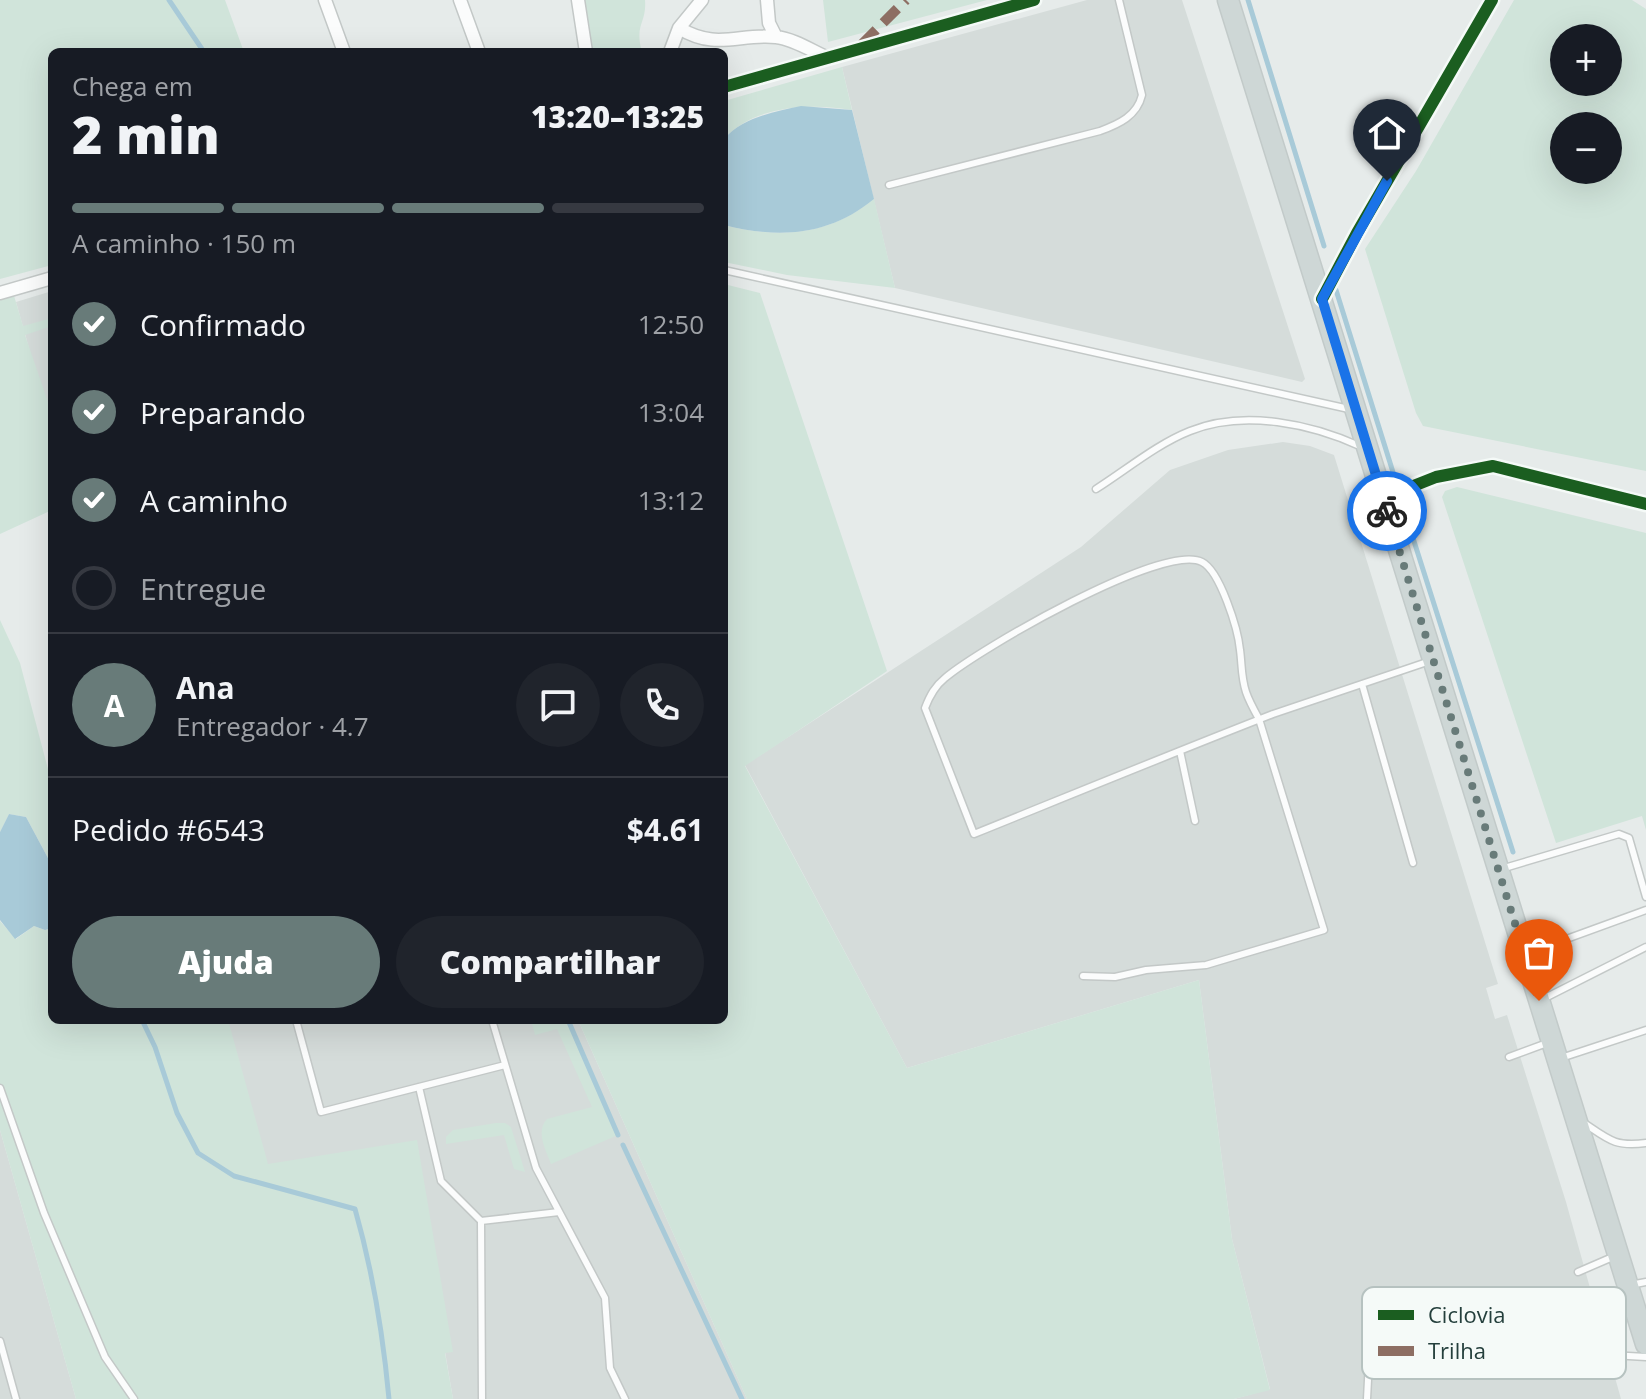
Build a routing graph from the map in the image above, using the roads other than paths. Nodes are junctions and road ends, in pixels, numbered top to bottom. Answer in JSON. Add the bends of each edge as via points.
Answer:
{"nodes":[{"id":1,"x":460,"y":0,"type":"edge"},
{"id":2,"x":578,"y":0,"type":"edge"},
{"id":3,"x":702,"y":0,"type":"edge"},
{"id":4,"x":767,"y":0,"type":"edge"},
{"id":5,"x":1034,"y":0,"type":"edge"},
{"id":6,"x":1119,"y":0,"type":"edge"},
{"id":7,"x":1228,"y":0,"type":"edge"},
{"id":8,"x":1492,"y":0,"type":"edge"},
{"id":9,"x":326,"y":1,"type":"edge"},
{"id":10,"x":679,"y":28,"type":"junction"},
{"id":11,"x":776,"y":37,"type":"junction"},
{"id":12,"x":343,"y":48,"type":"edge"},
{"id":13,"x":478,"y":48,"type":"edge"},
{"id":14,"x":585,"y":48,"type":"edge"},
{"id":15,"x":672,"y":48,"type":"edge"},
{"id":16,"x":828,"y":58,"type":"junction"},
{"id":17,"x":728,"y":86,"type":"edge"},
{"id":18,"x":889,"y":185,"type":"dead end"},
{"id":19,"x":728,"y":271,"type":"edge"},
{"id":20,"x":48,"y":279,"type":"edge"},
{"id":21,"x":0,"y":293,"type":"edge"},
{"id":22,"x":1322,"y":299,"type":"junction"},
{"id":23,"x":1356,"y":411,"type":"junction"},
{"id":24,"x":1369,"y":450,"type":"junction"},
{"id":25,"x":1096,"y":489,"type":"dead end"},
{"id":26,"x":1383,"y":498,"type":"junction"},
{"id":27,"x":1646,"y":504,"type":"edge"},
{"id":28,"x":1433,"y":660,"type":"junction"},
{"id":29,"x":1362,"y":684,"type":"junction"},
{"id":30,"x":1259,"y":719,"type":"junction"},
{"id":31,"x":1180,"y":751,"type":"junction"},
{"id":32,"x":1195,"y":821,"type":"dead end"},
{"id":33,"x":1413,"y":863,"type":"dead end"},
{"id":34,"x":1499,"y":870,"type":"junction"},
{"id":35,"x":1646,"y":897,"type":"edge"},
{"id":36,"x":1646,"y":910,"type":"edge"},
{"id":37,"x":1646,"y":947,"type":"edge"},
{"id":38,"x":1525,"y":954,"type":"junction"},
{"id":39,"x":1083,"y":976,"type":"dead end"},
{"id":40,"x":1539,"y":1001,"type":"junction"},
{"id":41,"x":297,"y":1024,"type":"edge"},
{"id":42,"x":493,"y":1024,"type":"edge"},
{"id":43,"x":1646,"y":1030,"type":"edge"},
{"id":44,"x":1555,"y":1050,"type":"junction"},
{"id":45,"x":1509,"y":1057,"type":"dead end"},
{"id":46,"x":505,"y":1065,"type":"junction"},
{"id":47,"x":419,"y":1087,"type":"junction"},
{"id":48,"x":0,"y":1088,"type":"edge"},
{"id":49,"x":1575,"y":1117,"type":"junction"},
{"id":50,"x":1646,"y":1143,"type":"edge"},
{"id":51,"x":559,"y":1212,"type":"junction"},
{"id":52,"x":481,"y":1221,"type":"junction"},
{"id":53,"x":1618,"y":1254,"type":"junction"},
{"id":54,"x":1578,"y":1272,"type":"dead end"},
{"id":55,"x":1637,"y":1284,"type":"edge"},
{"id":56,"x":0,"y":1341,"type":"edge"},
{"id":57,"x":1646,"y":1344,"type":"edge"},
{"id":58,"x":1626,"y":1356,"type":"edge"},
{"id":59,"x":1646,"y":1357,"type":"edge"},
{"id":60,"x":1368,"y":1379,"type":"edge"},
{"id":61,"x":16,"y":1399,"type":"edge"},
{"id":62,"x":134,"y":1399,"type":"edge"},
{"id":63,"x":482,"y":1399,"type":"edge"},
{"id":64,"x":625,"y":1399,"type":"edge"},
{"id":65,"x":1367,"y":1399,"type":"edge"}],
"edges":[{"from":1,"to":13,"type":"street"},
{"from":2,"to":14,"type":"street"},
{"from":3,"to":10,"type":"street"},
{"from":4,"to":11,"type":"street"},
{"from":5,"to":16,"type":"street"},
{"from":6,"to":18,"type":"lane","via":[[1142,95],[1125,120]]},
{"from":7,"to":22,"type":"main road"},
{"from":8,"to":22,"type":"street"},
{"from":9,"to":12,"type":"street"},
{"from":10,"to":11,"type":"street","via":[[695,38],[722,41]]},
{"from":10,"to":15,"type":"street"},
{"from":11,"to":16,"type":"street"},
{"from":16,"to":17,"type":"street"},
{"from":19,"to":23,"type":"lane"},
{"from":20,"to":21,"type":"street"},
{"from":22,"to":23,"type":"main road"},
{"from":23,"to":24,"type":"main road"},
{"from":24,"to":25,"type":"lane","via":[[1296,424],[1222,423],[1189,431]]},
{"from":24,"to":26,"type":"main road"},
{"from":26,"to":27,"type":"street","via":[[1436,477],[1493,466]]},
{"from":26,"to":28,"type":"main road"},
{"from":28,"to":29,"type":"lane"},
{"from":28,"to":34,"type":"main road"},
{"from":29,"to":30,"type":"lane"},
{"from":29,"to":33,"type":"lane"},
{"from":30,"to":31,"type":"lane"},
{"from":30,"to":31,"type":"lane","via":[[1246,695],[1235,626],[1218,582],[1201,561],[1187,558],[1134,573],[1032,622],[945,678],[925,708],[974,834]]},
{"from":30,"to":39,"type":"lane","via":[[1324,930],[1206,965]]},
{"from":31,"to":32,"type":"lane"},
{"from":34,"to":35,"type":"lane","via":[[1625,835]]},
{"from":34,"to":38,"type":"main road"},
{"from":36,"to":38,"type":"lane"},
{"from":37,"to":40,"type":"lane"},
{"from":38,"to":40,"type":"main road"},
{"from":40,"to":44,"type":"main road"},
{"from":41,"to":47,"type":"lane","via":[[321,1112]]},
{"from":42,"to":46,"type":"lane"},
{"from":43,"to":44,"type":"lane"},
{"from":44,"to":45,"type":"lane"},
{"from":44,"to":49,"type":"main road"},
{"from":46,"to":47,"type":"lane"},
{"from":46,"to":51,"type":"lane","via":[[536,1168]]},
{"from":47,"to":52,"type":"lane","via":[[441,1181]]},
{"from":48,"to":62,"type":"lane","via":[[44,1213],[105,1357]]},
{"from":49,"to":50,"type":"lane","via":[[1608,1140],[1626,1146]]},
{"from":49,"to":53,"type":"main road"},
{"from":51,"to":52,"type":"lane"},
{"from":51,"to":64,"type":"lane","via":[[605,1298],[610,1368]]},
{"from":52,"to":63,"type":"lane"},
{"from":53,"to":54,"type":"lane"},
{"from":53,"to":55,"type":"main road"},
{"from":55,"to":57,"type":"main road"},
{"from":56,"to":61,"type":"lane"},
{"from":58,"to":59,"type":"lane"},
{"from":60,"to":65,"type":"lane"}]}
